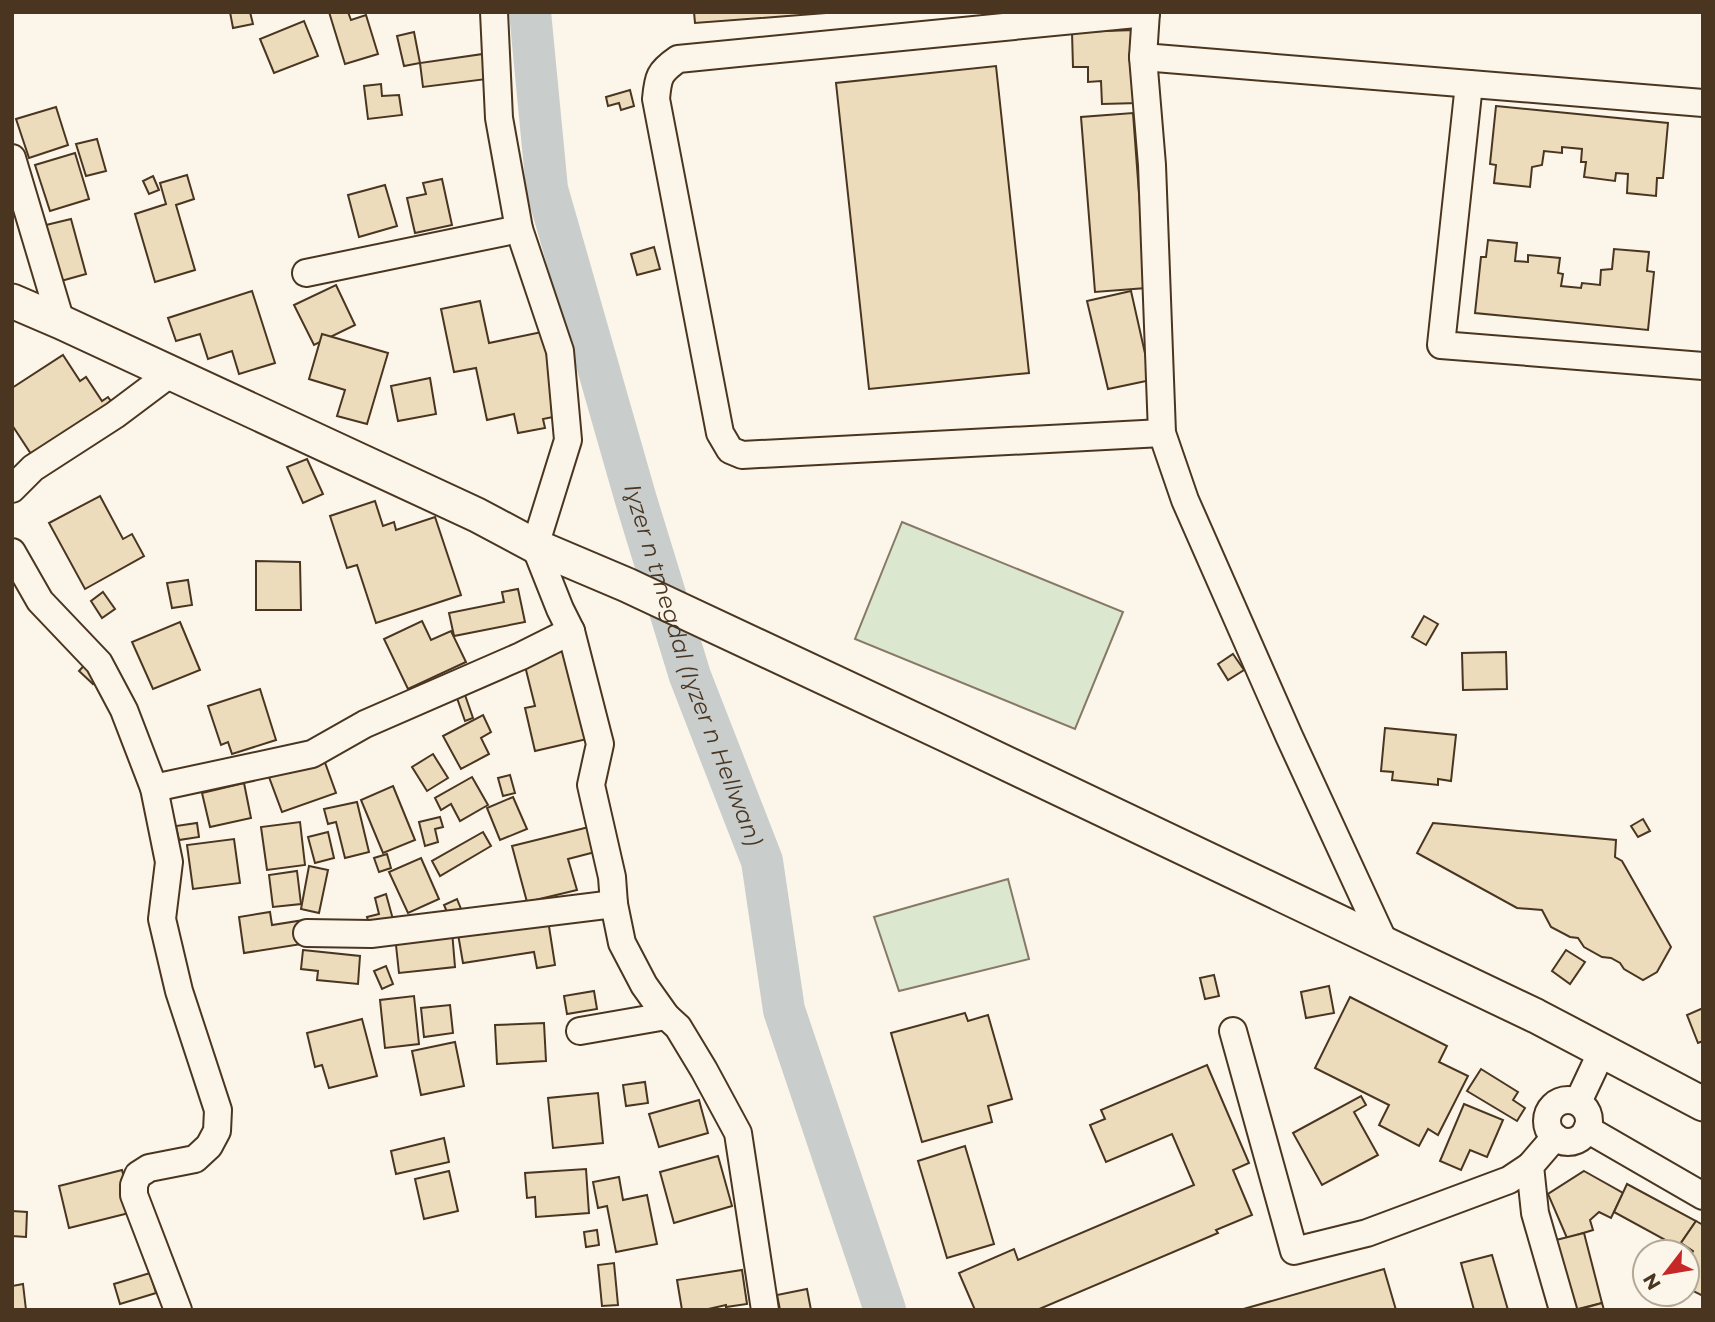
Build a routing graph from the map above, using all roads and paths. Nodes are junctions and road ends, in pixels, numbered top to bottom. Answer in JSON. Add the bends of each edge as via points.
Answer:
{"nodes":[{"id":1,"x":494,"y":12,"type":"edge"},
{"id":2,"x":1146,"y":13,"type":"edge"},
{"id":3,"x":1143,"y":57,"type":"junction"},
{"id":4,"x":1469,"y":84,"type":"junction"},
{"id":5,"x":1703,"y":103,"type":"edge"},
{"id":6,"x":12,"y":158,"type":"edge"},
{"id":7,"x":519,"y":229,"type":"junction"},
{"id":8,"x":306,"y":273,"type":"dead end"},
{"id":9,"x":12,"y":301,"type":"edge"},
{"id":10,"x":61,"y":322,"type":"junction"},
{"id":11,"x":1703,"y":366,"type":"edge"},
{"id":12,"x":171,"y":373,"type":"junction"},
{"id":13,"x":1162,"y":433,"type":"junction"},
{"id":14,"x":12,"y":489,"type":"edge"},
{"id":15,"x":535,"y":546,"type":"junction"},
{"id":16,"x":12,"y":552,"type":"edge"},
{"id":17,"x":571,"y":631,"type":"junction"},
{"id":18,"x":153,"y":788,"type":"junction"},
{"id":19,"x":614,"y":904,"type":"junction"},
{"id":20,"x":307,"y":933,"type":"dead end"},
{"id":21,"x":1385,"y":944,"type":"junction"},
{"id":22,"x":666,"y":1016,"type":"junction"},
{"id":23,"x":580,"y":1031,"type":"dead end"},
{"id":24,"x":1233,"y":1031,"type":"dead end"},
{"id":25,"x":1602,"y":1051,"type":"junction"},
{"id":26,"x":1578,"y":1102,"type":"junction"},
{"id":27,"x":1703,"y":1104,"type":"edge"},
{"id":28,"x":1587,"y":1129,"type":"junction"},
{"id":29,"x":1555,"y":1137,"type":"junction"},
{"id":30,"x":1530,"y":1166,"type":"junction"},
{"id":31,"x":1703,"y":1196,"type":"edge"},
{"id":32,"x":178,"y":1310,"type":"edge"},
{"id":33,"x":765,"y":1310,"type":"edge"},
{"id":34,"x":1563,"y":1310,"type":"edge"}],
"edges":[{"from":1,"to":7,"type":"street","via":[[499,118]]},
{"from":2,"to":3,"type":"street"},
{"from":2,"to":13,"type":"street","via":[[678,59],[658,77],[656,99],[720,433],[730,450],[741,454]]},
{"from":3,"to":4,"type":"street"},
{"from":3,"to":13,"type":"street","via":[[1152,165]]},
{"from":4,"to":5,"type":"street"},
{"from":4,"to":11,"type":"street","via":[[1441,345]]},
{"from":6,"to":10,"type":"street"},
{"from":7,"to":8,"type":"street"},
{"from":7,"to":15,"type":"street","via":[[559,351],[568,440]]},
{"from":9,"to":10,"type":"main road"},
{"from":10,"to":12,"type":"main road"},
{"from":12,"to":14,"type":"street","via":[[33,468]]},
{"from":12,"to":15,"type":"main road"},
{"from":13,"to":21,"type":"street","via":[[1185,500]]},
{"from":15,"to":17,"type":"street"},
{"from":15,"to":21,"type":"main road","via":[[627,585]]},
{"from":16,"to":18,"type":"street","via":[[40,601],[99,663],[124,710]]},
{"from":17,"to":18,"type":"street","via":[[365,724],[312,754]]},
{"from":17,"to":19,"type":"street","via":[[600,744],[592,785]]},
{"from":18,"to":32,"type":"street","via":[[169,862],[162,919],[179,991],[218,1110],[217,1131],[195,1160],[149,1168],[138,1175],[134,1185]]},
{"from":19,"to":20,"type":"street","via":[[371,934]]},
{"from":19,"to":22,"type":"street","via":[[622,943]]},
{"from":21,"to":25,"type":"main road"},
{"from":22,"to":23,"type":"street"},
{"from":22,"to":33,"type":"street","via":[[678,1027],[738,1133]]},
{"from":24,"to":30,"type":"street","via":[[1294,1251],[1367,1233],[1509,1180]]},
{"from":25,"to":26,"type":"street"},
{"from":25,"to":27,"type":"main road"},
{"from":26,"to":28,"type":"street","via":[[1587,1113]]},
{"from":26,"to":29,"type":"street","via":[[1564,1100],[1552,1107],[1547,1119]]},
{"from":28,"to":29,"type":"street","via":[[1573,1141]]},
{"from":28,"to":31,"type":"street"},
{"from":29,"to":30,"type":"street"},
{"from":30,"to":34,"type":"street","via":[[1535,1213]]}]}
